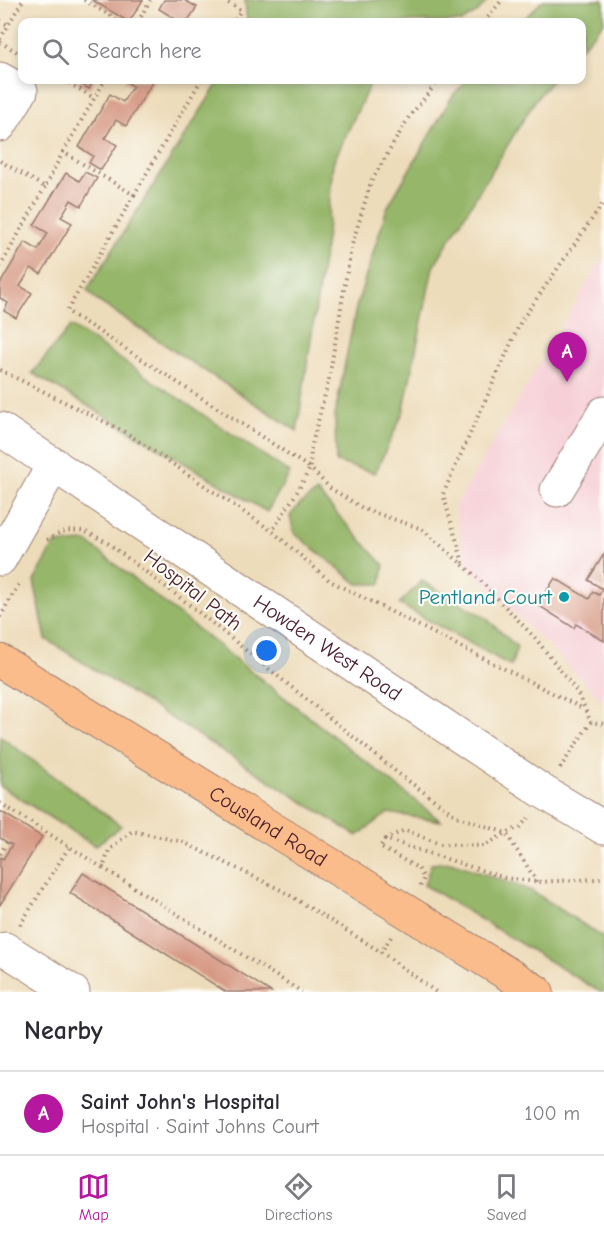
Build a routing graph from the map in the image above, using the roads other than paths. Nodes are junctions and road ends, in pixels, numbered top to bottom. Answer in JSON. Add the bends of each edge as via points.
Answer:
{"nodes":[{"id":1,"x":0,"y":79,"type":"edge"},
{"id":2,"x":0,"y":125,"type":"edge"},
{"id":3,"x":604,"y":414,"type":"edge"},
{"id":4,"x":0,"y":429,"type":"edge"},
{"id":5,"x":54,"y":464,"type":"junction"},
{"id":6,"x":557,"y":490,"type":"dead end"},
{"id":7,"x":12,"y":567,"type":"edge"},
{"id":8,"x":0,"y":662,"type":"edge"},
{"id":9,"x":604,"y":828,"type":"edge"},
{"id":10,"x":5,"y":949,"type":"road end"},
{"id":11,"x":73,"y":992,"type":"edge"},
{"id":12,"x":537,"y":992,"type":"edge"}],
"edges":[{"from":1,"to":2,"type":"street","via":[[21,91]]},
{"from":3,"to":6,"type":"street"},
{"from":4,"to":5,"type":"street","name":"Howden West Road"},
{"from":5,"to":7,"type":"street"},
{"from":5,"to":9,"type":"street","name":"Howden West Road","via":[[285,621]]},
{"from":8,"to":12,"type":"main road","name":"Cousland Road"},
{"from":10,"to":11,"type":"street"}]}
